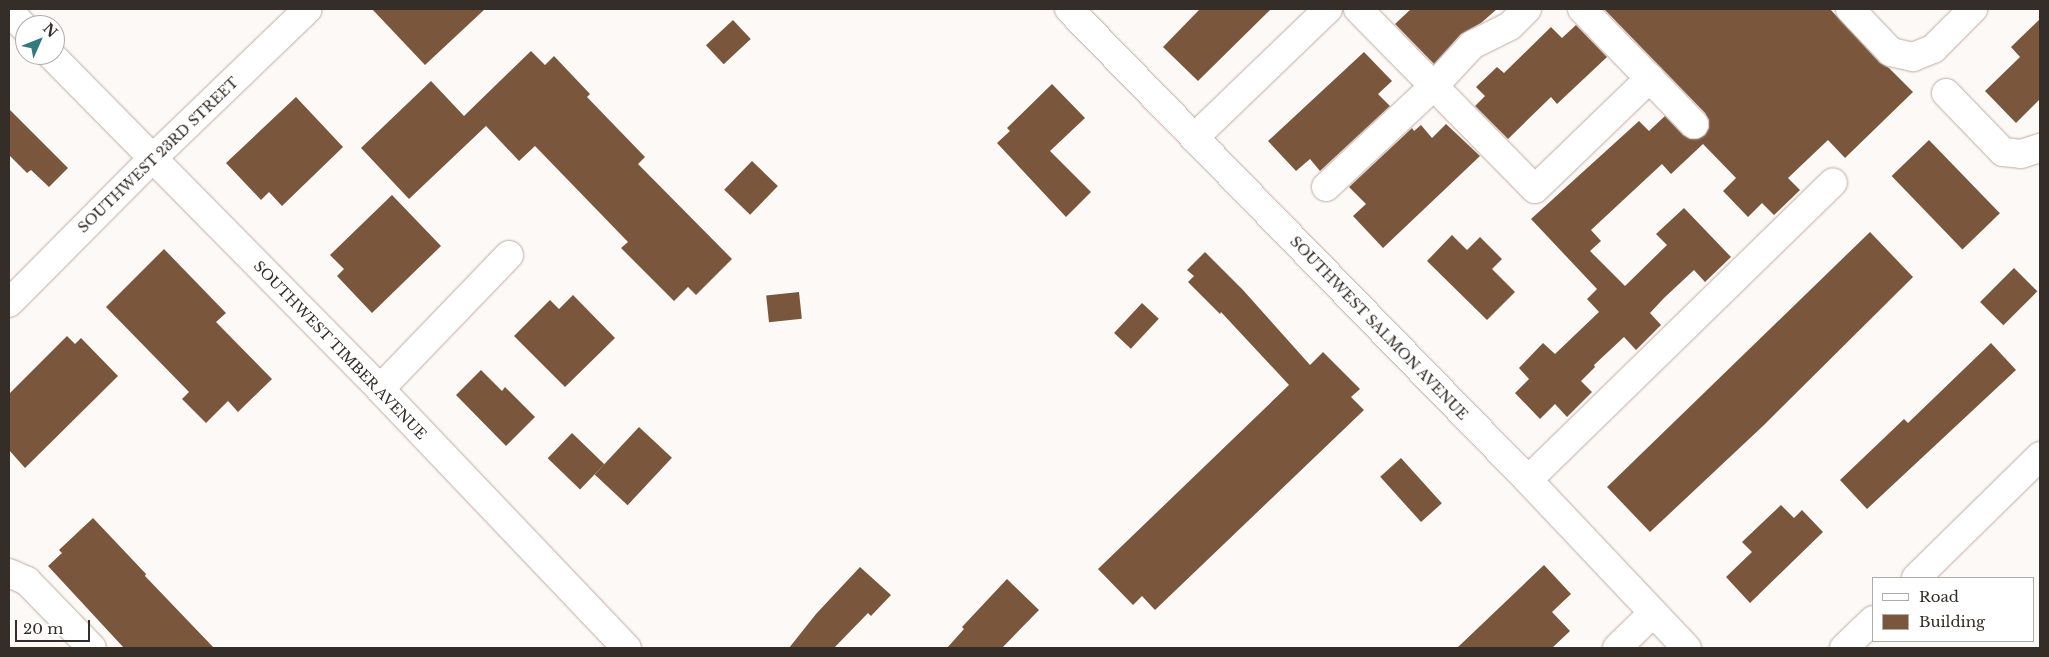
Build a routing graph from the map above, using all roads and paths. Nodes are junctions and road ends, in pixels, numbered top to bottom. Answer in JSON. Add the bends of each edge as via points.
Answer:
{"nodes":[{"id":1,"x":308,"y":9,"type":"edge"},
{"id":2,"x":1069,"y":9,"type":"edge"},
{"id":3,"x":1328,"y":9,"type":"edge"},
{"id":4,"x":1358,"y":9,"type":"edge"},
{"id":5,"x":1527,"y":9,"type":"edge"},
{"id":6,"x":1582,"y":9,"type":"edge"},
{"id":7,"x":1850,"y":9,"type":"edge"},
{"id":8,"x":1973,"y":9,"type":"edge"},
{"id":9,"x":61,"y":65,"type":"edge"},
{"id":10,"x":1650,"y":78,"type":"junction"},
{"id":11,"x":1434,"y":86,"type":"junction"},
{"id":12,"x":1946,"y":93,"type":"dead end"},
{"id":13,"x":1694,"y":124,"type":"dead end"},
{"id":14,"x":1194,"y":138,"type":"junction"},
{"id":15,"x":2040,"y":148,"type":"edge"},
{"id":16,"x":152,"y":159,"type":"junction"},
{"id":17,"x":1833,"y":182,"type":"dead end"},
{"id":18,"x":1326,"y":187,"type":"dead end"},
{"id":19,"x":510,"y":255,"type":"dead end"},
{"id":20,"x":9,"y":303,"type":"edge"},
{"id":21,"x":380,"y":389,"type":"junction"},
{"id":22,"x":2040,"y":456,"type":"edge"},
{"id":23,"x":1528,"y":480,"type":"junction"},
{"id":24,"x":9,"y":572,"type":"edge"},
{"id":25,"x":1917,"y":577,"type":"edge"},
{"id":26,"x":1653,"y":612,"type":"junction"},
{"id":27,"x":1872,"y":621,"type":"edge"},
{"id":28,"x":92,"y":648,"type":"edge"},
{"id":29,"x":627,"y":648,"type":"edge"},
{"id":30,"x":1617,"y":648,"type":"edge"},
{"id":31,"x":1688,"y":648,"type":"edge"},
{"id":32,"x":1844,"y":648,"type":"edge"}],
"edges":[{"from":1,"to":16,"type":"street","name":"SOUTHWEST 23RD STREET"},
{"from":2,"to":14,"type":"street","name":"SOUTHWEST SALMON AVENUE"},
{"from":3,"to":14,"type":"street"},
{"from":4,"to":11,"type":"street"},
{"from":5,"to":11,"type":"street","via":[[1510,26],[1472,45]]},
{"from":6,"to":10,"type":"street"},
{"from":7,"to":8,"type":"street","via":[[1891,52],[1913,57],[1933,49]]},
{"from":9,"to":16,"type":"street","name":"SOUTHWEST TIMBER AVENUE"},
{"from":10,"to":11,"type":"street","via":[[1535,189]]},
{"from":10,"to":13,"type":"street"},
{"from":11,"to":18,"type":"street"},
{"from":12,"to":15,"type":"street","via":[[2003,152],[2021,154]]},
{"from":14,"to":23,"type":"street","name":"SOUTHWEST SALMON AVENUE"},
{"from":16,"to":20,"type":"street","name":"SOUTHWEST 23RD STREET"},
{"from":16,"to":21,"type":"street","name":"SOUTHWEST TIMBER AVENUE"},
{"from":17,"to":23,"type":"street"},
{"from":19,"to":21,"type":"street"},
{"from":21,"to":29,"type":"street","name":"SOUTHWEST TIMBER AVENUE"},
{"from":22,"to":25,"type":"street"},
{"from":23,"to":26,"type":"street","name":"SOUTHWEST SALMON AVENUE"},
{"from":24,"to":28,"type":"street","via":[[27,581]]},
{"from":26,"to":30,"type":"street"},
{"from":26,"to":31,"type":"street","name":"SOUTHWEST SALMON AVENUE"},
{"from":27,"to":32,"type":"street"}]}
